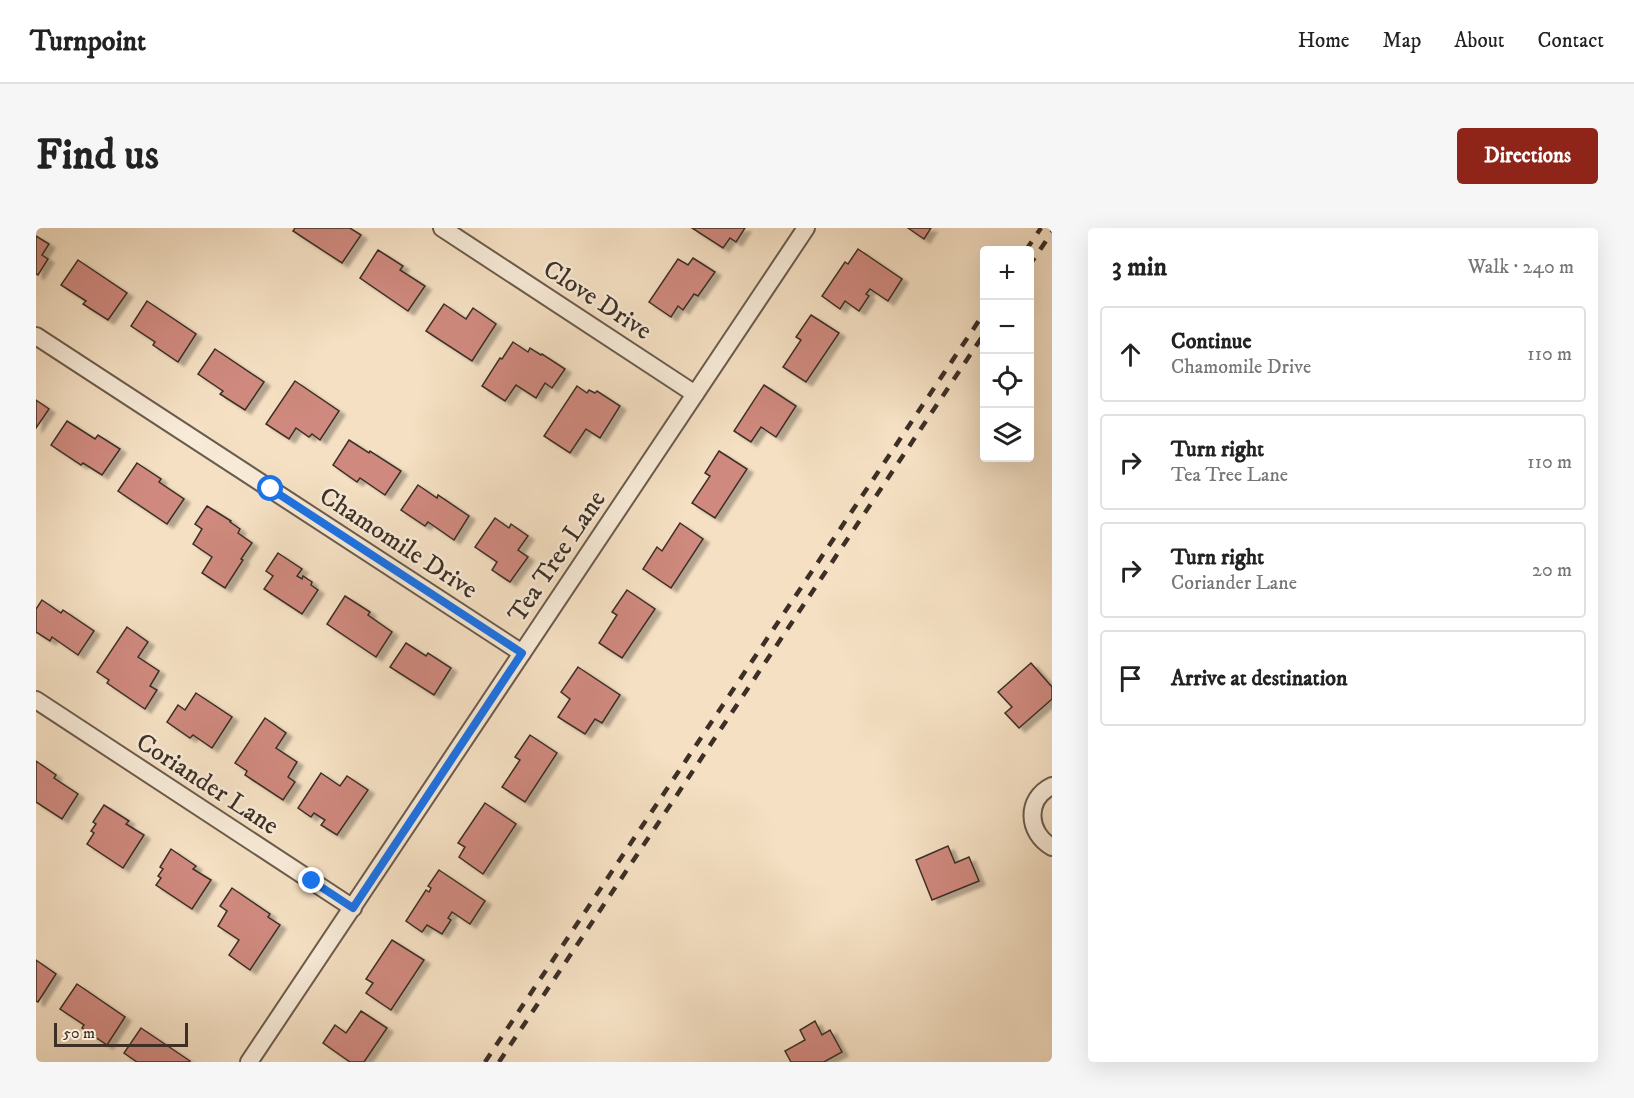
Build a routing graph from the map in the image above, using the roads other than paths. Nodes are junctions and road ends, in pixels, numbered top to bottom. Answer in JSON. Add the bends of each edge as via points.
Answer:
{"nodes":[{"id":1,"x":442,"y":228,"type":"edge"},
{"id":2,"x":806,"y":228,"type":"edge"},
{"id":3,"x":36,"y":336,"type":"edge"},
{"id":4,"x":695,"y":394,"type":"junction"},
{"id":5,"x":522,"y":653,"type":"junction"},
{"id":6,"x":36,"y":700,"type":"edge"},
{"id":7,"x":1052,"y":786,"type":"edge"},
{"id":8,"x":1052,"y":847,"type":"edge"},
{"id":9,"x":353,"y":908,"type":"junction"},
{"id":10,"x":249,"y":1062,"type":"edge"}],
"edges":[{"from":1,"to":4,"type":"street","name":"Clove Drive"},
{"from":2,"to":4,"type":"street","name":"Tea Tree Lane"},
{"from":3,"to":5,"type":"street","name":"Chamomile Drive"},
{"from":4,"to":5,"type":"street","name":"Tea Tree Lane"},
{"from":5,"to":9,"type":"street","name":"Tea Tree Lane"},
{"from":6,"to":9,"type":"street","name":"Coriander Lane"},
{"from":7,"to":8,"type":"street","via":[[1040,794],[1032,814],[1037,835]]},
{"from":9,"to":10,"type":"street","name":"Tea Tree Lane"}]}
